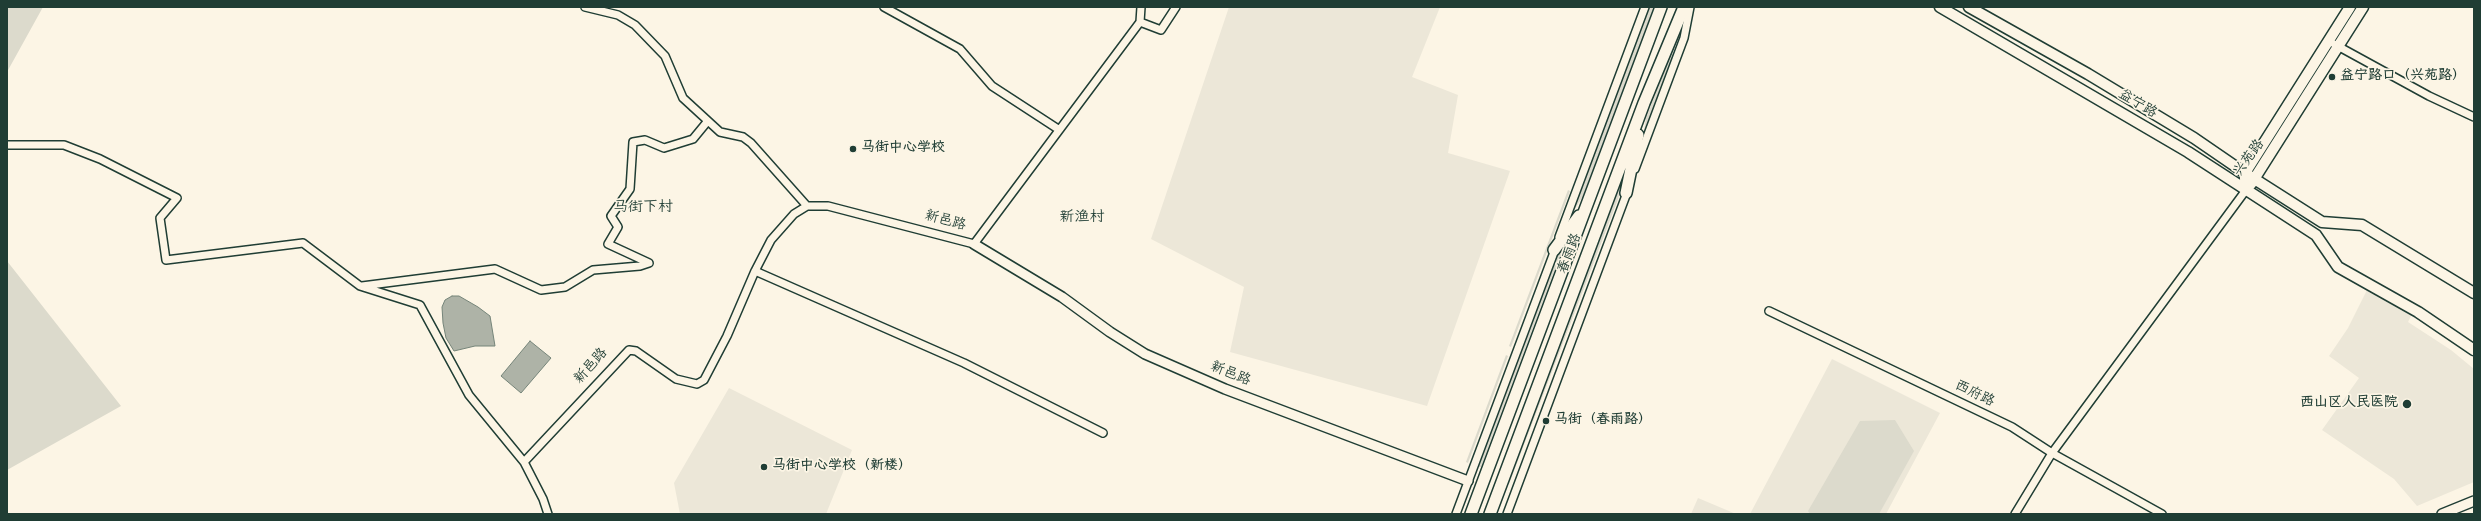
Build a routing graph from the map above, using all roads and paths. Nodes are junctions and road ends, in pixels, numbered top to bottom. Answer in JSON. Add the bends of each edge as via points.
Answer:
{"nodes":[{"id":1,"x":586,"y":7,"type":"edge"},
{"id":2,"x":884,"y":7,"type":"edge"},
{"id":3,"x":1141,"y":7,"type":"edge"},
{"id":4,"x":1176,"y":7,"type":"edge"},
{"id":5,"x":1645,"y":7,"type":"edge"},
{"id":6,"x":1661,"y":7,"type":"edge"},
{"id":7,"x":1684,"y":7,"type":"edge"},
{"id":8,"x":1690,"y":7,"type":"edge"},
{"id":9,"x":1940,"y":7,"type":"edge"},
{"id":10,"x":1969,"y":7,"type":"edge"},
{"id":11,"x":2350,"y":7,"type":"edge"},
{"id":12,"x":2364,"y":7,"type":"edge"},
{"id":13,"x":1140,"y":22,"type":"junction"},
{"id":14,"x":2328,"y":41,"type":"junction"},
{"id":15,"x":2339,"y":47,"type":"junction"},
{"id":16,"x":1644,"y":103,"type":"junction"},
{"id":17,"x":2474,"y":117,"type":"edge"},
{"id":18,"x":708,"y":122,"type":"junction"},
{"id":19,"x":1058,"y":129,"type":"junction"},
{"id":20,"x":7,"y":145,"type":"edge"},
{"id":21,"x":2245,"y":173,"type":"junction"},
{"id":22,"x":2256,"y":180,"type":"junction"},
{"id":23,"x":2246,"y":190,"type":"junction"},
{"id":24,"x":1626,"y":193,"type":"junction"},
{"id":25,"x":1588,"y":204,"type":"junction"},
{"id":26,"x":807,"y":206,"type":"junction"},
{"id":27,"x":974,"y":244,"type":"junction"},
{"id":28,"x":1554,"y":250,"type":"junction"},
{"id":29,"x":755,"y":271,"type":"junction"},
{"id":30,"x":360,"y":286,"type":"junction"},
{"id":31,"x":2474,"y":293,"type":"edge"},
{"id":32,"x":1769,"y":311,"type":"dead end"},
{"id":33,"x":2474,"y":350,"type":"edge"},
{"id":34,"x":1103,"y":433,"type":"dead end"},
{"id":35,"x":2052,"y":453,"type":"junction"},
{"id":36,"x":524,"y":462,"type":"junction"},
{"id":37,"x":1468,"y":481,"type":"junction"},
{"id":38,"x":2474,"y":501,"type":"edge"},
{"id":39,"x":548,"y":514,"type":"edge"},
{"id":40,"x":1456,"y":514,"type":"edge"},
{"id":41,"x":1471,"y":514,"type":"edge"},
{"id":42,"x":1490,"y":514,"type":"edge"},
{"id":43,"x":1507,"y":514,"type":"edge"},
{"id":44,"x":2015,"y":514,"type":"edge"},
{"id":45,"x":2162,"y":514,"type":"edge"},
{"id":46,"x":2442,"y":514,"type":"edge"}],
"edges":[{"from":1,"to":18,"type":"street","via":[[618,15],[635,25],[655,43],[665,56],[683,98]]},
{"from":2,"to":19,"type":"street","via":[[960,48],[992,86]]},
{"from":3,"to":13,"type":"street"},
{"from":4,"to":13,"type":"street","via":[[1162,30]]},
{"from":5,"to":28,"type":"street"},
{"from":6,"to":25,"type":"main road","name":"春雨路"},
{"from":7,"to":16,"type":"main road","name":"春雨路"},
{"from":8,"to":24,"type":"street","via":[[1684,38]]},
{"from":9,"to":23,"type":"main road","name":"益宁路","via":[[2081,87]]},
{"from":10,"to":21,"type":"main road","name":"益宁路","via":[[2188,134]]},
{"from":11,"to":14,"type":"main road","name":"兴苑路"},
{"from":12,"to":15,"type":"main road","name":"兴苑路"},
{"from":13,"to":19,"type":"street"},
{"from":14,"to":15,"type":"street"},
{"from":14,"to":21,"type":"main road","name":"兴苑路"},
{"from":15,"to":17,"type":"street","via":[[2429,96]]},
{"from":15,"to":22,"type":"main road","name":"兴苑路"},
{"from":16,"to":24,"type":"main road"},
{"from":16,"to":42,"type":"main road","name":"春雨路"},
{"from":18,"to":26,"type":"street","via":[[720,132],[743,137],[751,143]]},
{"from":18,"to":30,"type":"street","via":[[693,139],[664,148],[645,140],[633,142],[630,189],[611,216],[618,227],[608,244],[649,263],[593,270],[565,287],[541,290],[495,269]]},
{"from":19,"to":27,"type":"street"},
{"from":20,"to":30,"type":"street","via":[[64,145],[100,158],[177,198],[160,218],[166,260],[303,243]]},
{"from":21,"to":22,"type":"main road","name":"益宁路"},
{"from":21,"to":23,"type":"main road","name":"兴苑路"},
{"from":22,"to":23,"type":"main road","name":"兴苑路"},
{"from":22,"to":31,"type":"main road","name":"益宁路","via":[[2322,222],[2362,226]]},
{"from":23,"to":33,"type":"main road","name":"益宁路","via":[[2316,235],[2338,267],[2418,312]]},
{"from":23,"to":35,"type":"street"},
{"from":24,"to":43,"type":"street"},
{"from":25,"to":28,"type":"main road"},
{"from":25,"to":41,"type":"main road","name":"春雨路"},
{"from":26,"to":27,"type":"street","name":"新邑路","via":[[828,206]]},
{"from":26,"to":29,"type":"street","name":"新邑路","via":[[783,224],[771,240]]},
{"from":27,"to":37,"type":"street","name":"新邑路","via":[[1062,297],[1145,354],[1224,389]]},
{"from":28,"to":37,"type":"street"},
{"from":29,"to":34,"type":"street","via":[[964,363]]},
{"from":29,"to":36,"type":"street","name":"新邑路","via":[[727,336],[704,380],[697,384],[676,379],[636,351],[629,350]]},
{"from":30,"to":36,"type":"street","via":[[420,305],[469,395]]},
{"from":32,"to":35,"type":"street","name":"西府路","via":[[2012,427]]},
{"from":35,"to":44,"type":"street"},
{"from":35,"to":45,"type":"street","name":"西府路"},
{"from":36,"to":39,"type":"street"},
{"from":37,"to":40,"type":"street"},
{"from":38,"to":46,"type":"street"}]}
